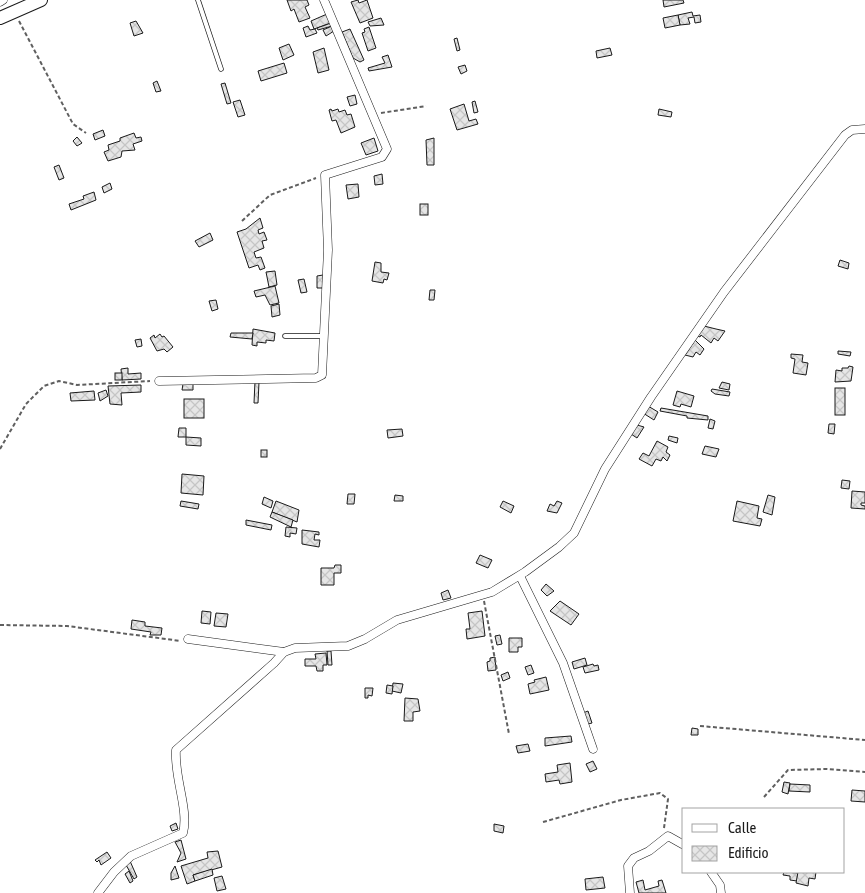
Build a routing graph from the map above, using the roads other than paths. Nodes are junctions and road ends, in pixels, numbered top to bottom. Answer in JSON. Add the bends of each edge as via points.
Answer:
{"nodes":[{"id":1,"x":41,"y":0,"type":"edge"},
{"id":2,"x":198,"y":0,"type":"edge"},
{"id":3,"x":324,"y":0,"type":"edge"},
{"id":4,"x":0,"y":18,"type":"edge"},
{"id":5,"x":221,"y":69,"type":"dead end"},
{"id":6,"x":865,"y":129,"type":"edge"},
{"id":7,"x":285,"y":336,"type":"dead end"},
{"id":8,"x":324,"y":336,"type":"junction"},
{"id":9,"x":159,"y":381,"type":"road end"},
{"id":10,"x":520,"y":576,"type":"junction"},
{"id":11,"x":188,"y":639,"type":"road end"},
{"id":12,"x":284,"y":652,"type":"junction"},
{"id":13,"x":592,"y":749,"type":"dead end"},
{"id":14,"x":682,"y":843,"type":"edge"},
{"id":15,"x":712,"y":873,"type":"edge"},
{"id":16,"x":98,"y":893,"type":"edge"},
{"id":17,"x":630,"y":893,"type":"edge"},
{"id":18,"x":721,"y":893,"type":"edge"}],
"edges":[{"from":1,"to":4,"type":"main road"},
{"from":2,"to":5,"type":"lane"},
{"from":3,"to":8,"type":"street","via":[[386,149],[382,157],[326,175],[328,250]]},
{"from":6,"to":10,"type":"street","via":[[852,130],[845,135],[724,292],[605,470],[574,533]]},
{"from":7,"to":8,"type":"lane"},
{"from":8,"to":9,"type":"street","via":[[322,375],[316,378]]},
{"from":10,"to":12,"type":"street","via":[[492,592],[397,620],[348,646],[294,648]]},
{"from":10,"to":13,"type":"street","via":[[563,663]]},
{"from":11,"to":12,"type":"street"},
{"from":12,"to":16,"type":"street","via":[[176,750],[175,766],[185,823],[183,833],[131,856]]},
{"from":14,"to":17,"type":"street","via":[[668,836],[634,858],[628,866]]},
{"from":15,"to":18,"type":"street"}]}
